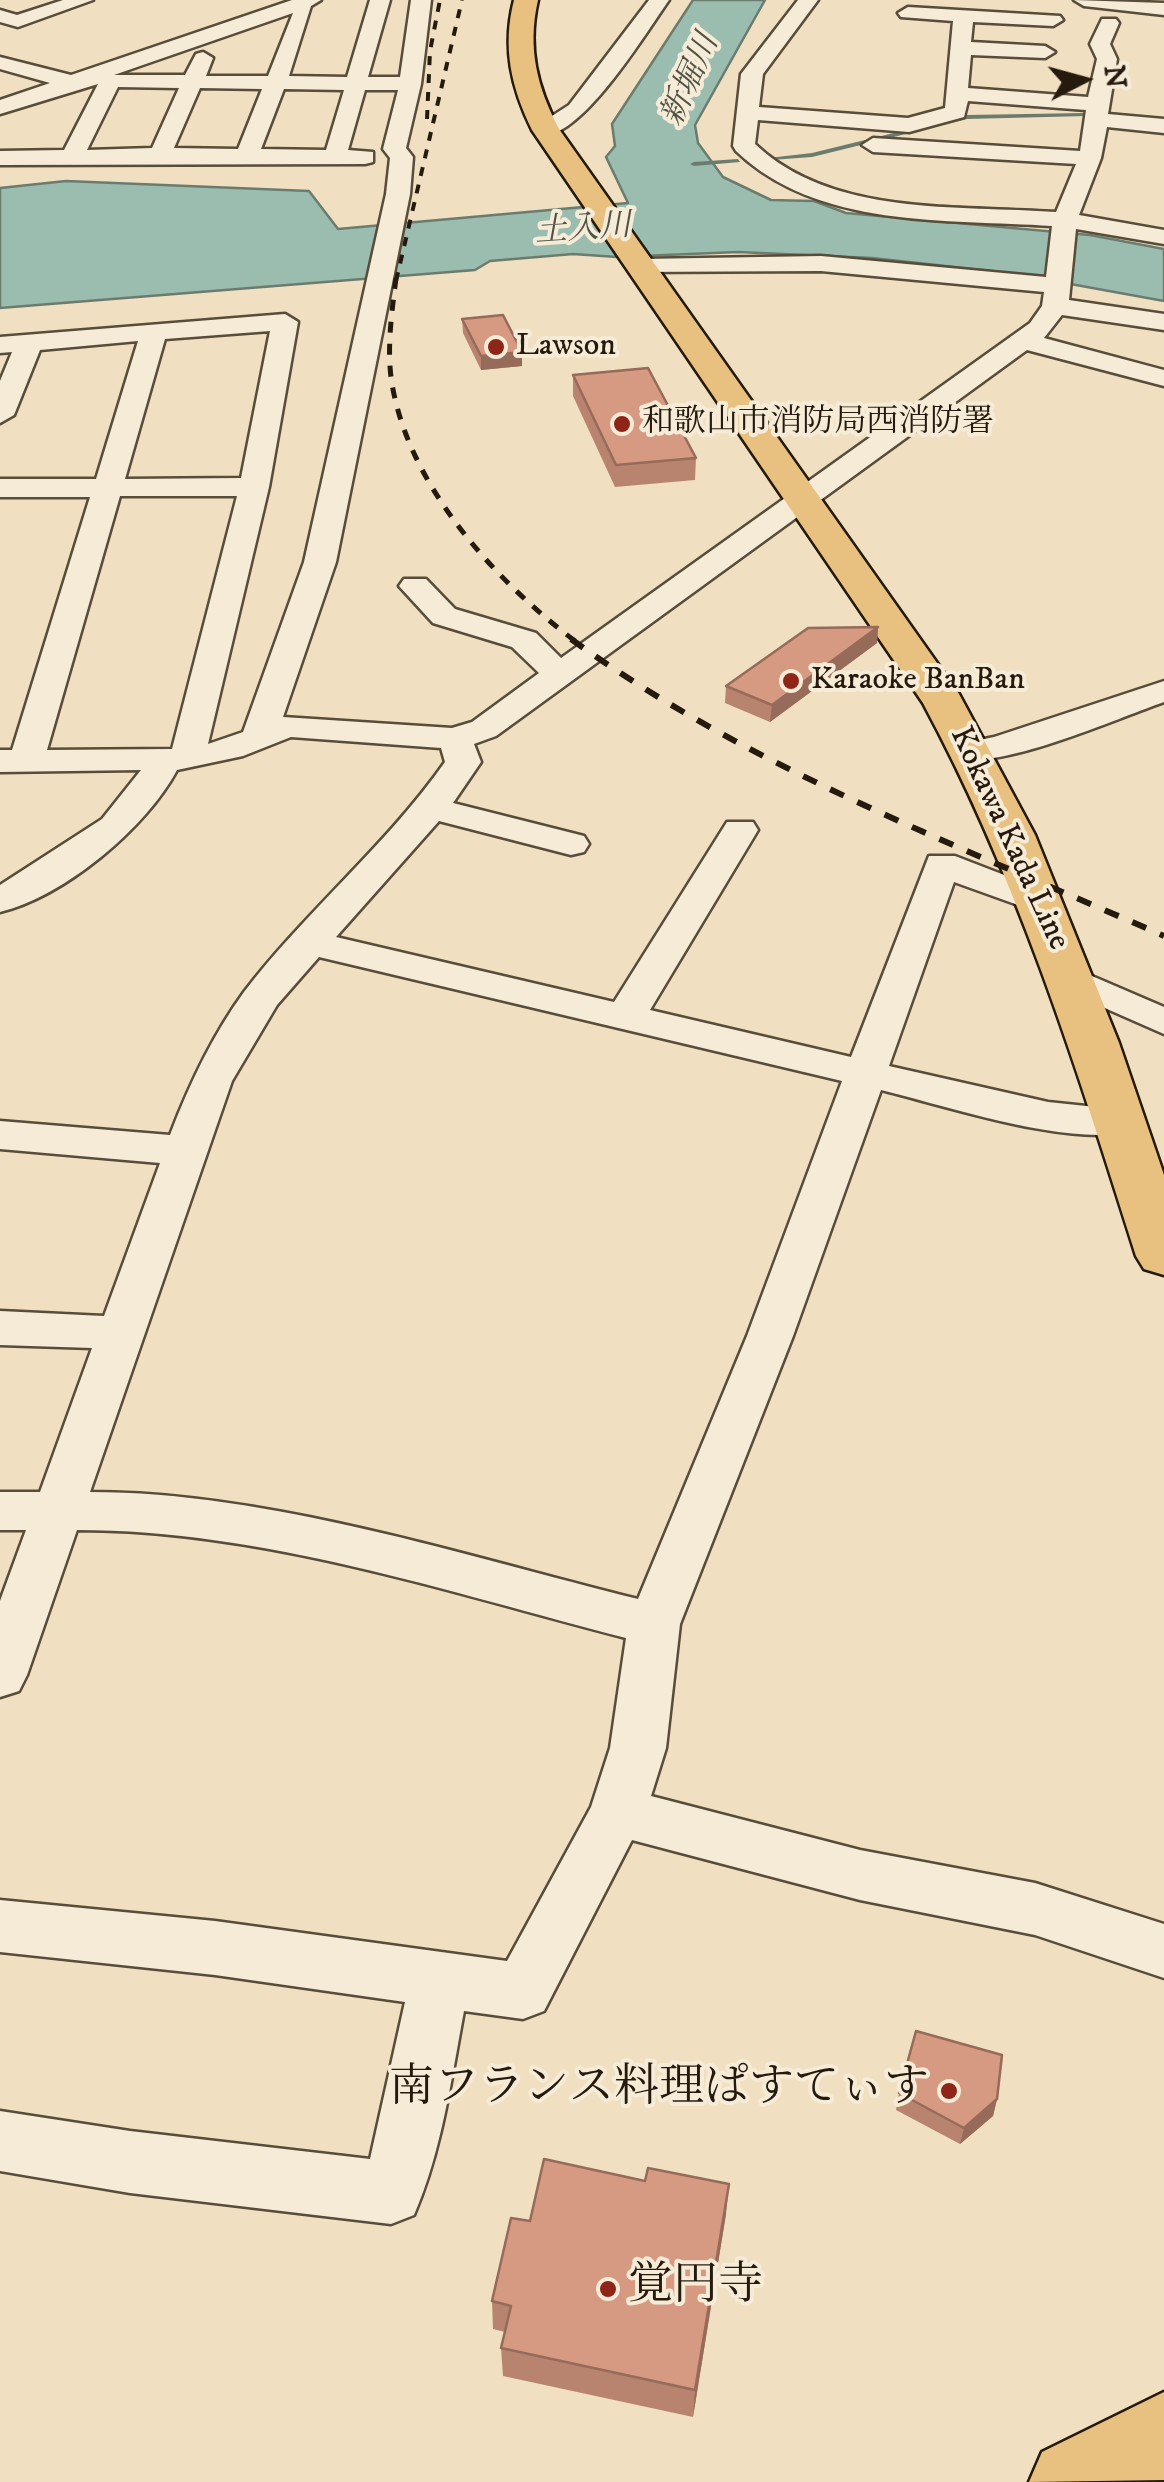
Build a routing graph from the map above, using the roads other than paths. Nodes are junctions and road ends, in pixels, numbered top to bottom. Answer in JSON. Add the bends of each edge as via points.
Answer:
{"nodes":[{"id":1,"x":82,"y":0,"type":"edge"},
{"id":2,"x":380,"y":0,"type":"edge"},
{"id":3,"x":421,"y":0,"type":"edge"},
{"id":4,"x":526,"y":0,"type":"edge"},
{"id":5,"x":659,"y":0,"type":"edge"},
{"id":6,"x":808,"y":0,"type":"edge"},
{"id":7,"x":1084,"y":0,"type":"edge"},
{"id":8,"x":304,"y":2,"type":"edge"},
{"id":9,"x":1164,"y":10,"type":"edge"},
{"id":10,"x":908,"y":12,"type":"dead end"},
{"id":11,"x":964,"y":15,"type":"junction"},
{"id":12,"x":0,"y":16,"type":"edge"},
{"id":13,"x":1053,"y":20,"type":"dead end"},
{"id":14,"x":1109,"y":24,"type":"dead end"},
{"id":15,"x":202,"y":37,"type":"junction"},
{"id":16,"x":960,"y":48,"type":"junction"},
{"id":17,"x":1045,"y":52,"type":"dead end"},
{"id":18,"x":57,"y":57,"type":"dead end"},
{"id":19,"x":0,"y":63,"type":"edge"},
{"id":20,"x":23,"y":68,"type":"junction"},
{"id":21,"x":0,"y":76,"type":"edge"},
{"id":22,"x":91,"y":80,"type":"junction"},
{"id":23,"x":192,"y":82,"type":"junction"},
{"id":24,"x":275,"y":83,"type":"junction"},
{"id":25,"x":356,"y":84,"type":"junction"},
{"id":26,"x":410,"y":84,"type":"junction"},
{"id":27,"x":954,"y":94,"type":"junction"},
{"id":28,"x":0,"y":106,"type":"edge"},
{"id":29,"x":1098,"y":112,"type":"junction"},
{"id":30,"x":746,"y":113,"type":"junction"},
{"id":31,"x":831,"y":119,"type":"junction"},
{"id":32,"x":1164,"y":126,"type":"edge"},
{"id":33,"x":546,"y":130,"type":"junction"},
{"id":34,"x":873,"y":145,"type":"dead end"},
{"id":35,"x":816,"y":149,"type":"dead end"},
{"id":36,"x":73,"y":155,"type":"junction"},
{"id":37,"x":160,"y":155,"type":"junction"},
{"id":38,"x":247,"y":156,"type":"junction"},
{"id":39,"x":335,"y":157,"type":"junction"},
{"id":40,"x":0,"y":158,"type":"edge"},
{"id":41,"x":402,"y":158,"type":"junction"},
{"id":42,"x":1090,"y":158,"type":"junction"},
{"id":43,"x":981,"y":174,"type":"junction"},
{"id":44,"x":1066,"y":223,"type":"junction"},
{"id":45,"x":1164,"y":237,"type":"edge"},
{"id":46,"x":642,"y":267,"type":"junction"},
{"id":47,"x":1055,"y":295,"type":"junction"},
{"id":48,"x":1164,"y":322,"type":"edge"},
{"id":49,"x":154,"y":332,"type":"junction"},
{"id":50,"x":1024,"y":341,"type":"junction"},
{"id":51,"x":30,"y":343,"type":"junction"},
{"id":52,"x":0,"y":346,"type":"edge"},
{"id":53,"x":1164,"y":378,"type":"edge"},
{"id":54,"x":0,"y":416,"type":"edge"},
{"id":55,"x":254,"y":487,"type":"junction"},
{"id":56,"x":0,"y":488,"type":"edge"},
{"id":57,"x":108,"y":488,"type":"junction"},
{"id":58,"x":803,"y":498,"type":"junction"},
{"id":59,"x":415,"y":586,"type":"dead end"},
{"id":60,"x":558,"y":673,"type":"junction"},
{"id":61,"x":1164,"y":691,"type":"edge"},
{"id":62,"x":259,"y":735,"type":"junction"},
{"id":63,"x":455,"y":739,"type":"junction"},
{"id":64,"x":972,"y":751,"type":"junction"},
{"id":65,"x":175,"y":760,"type":"junction"},
{"id":66,"x":13,"y":761,"type":"edge"},
{"id":67,"x":431,"y":808,"type":"junction"},
{"id":68,"x":740,"y":830,"type":"dead end"},
{"id":69,"x":570,"y":844,"type":"dead end"},
{"id":70,"x":0,"y":901,"type":"edge"},
{"id":71,"x":1043,"y":903,"type":"junction"},
{"id":72,"x":307,"y":942,"type":"junction"},
{"id":73,"x":1072,"y":979,"type":"junction"},
{"id":74,"x":625,"y":1016,"type":"junction"},
{"id":75,"x":1164,"y":1022,"type":"edge"},
{"id":76,"x":866,"y":1073,"type":"junction"},
{"id":77,"x":1119,"y":1121,"type":"junction"},
{"id":78,"x":0,"y":1136,"type":"edge"},
{"id":79,"x":188,"y":1151,"type":"junction"},
{"id":80,"x":1164,"y":1256,"type":"edge"},
{"id":81,"x":0,"y":1328,"type":"edge"},
{"id":82,"x":122,"y":1333,"type":"junction"},
{"id":83,"x":58,"y":1511,"type":"junction"},
{"id":84,"x":0,"y":1512,"type":"edge"},
{"id":85,"x":654,"y":1624,"type":"junction"},
{"id":86,"x":0,"y":1675,"type":"edge"},
{"id":87,"x":618,"y":1812,"type":"junction"},
{"id":88,"x":0,"y":1926,"type":"edge"},
{"id":89,"x":1164,"y":1951,"type":"edge"},
{"id":90,"x":439,"y":1980,"type":"junction"},
{"id":91,"x":0,"y":2141,"type":"edge"},
{"id":92,"x":1164,"y":2434,"type":"edge"},
{"id":93,"x":1072,"y":2482,"type":"edge"}],
"edges":[{"from":1,"to":12,"type":"street","via":[[18,21]]},
{"from":2,"to":25,"type":"street"},
{"from":3,"to":26,"type":"street"},
{"from":4,"to":33,"type":"main road","name":"Kokawa Kada Line","via":[[517,58]]},
{"from":5,"to":33,"type":"street","via":[[577,110]]},
{"from":6,"to":30,"type":"street","via":[[752,74]]},
{"from":7,"to":9,"type":"street"},
{"from":8,"to":15,"type":"street"},
{"from":8,"to":24,"type":"street"},
{"from":10,"to":11,"type":"street"},
{"from":11,"to":13,"type":"street"},
{"from":11,"to":16,"type":"street"},
{"from":14,"to":29,"type":"street","via":[[1100,44],[1106,58]]},
{"from":15,"to":22,"type":"street"},
{"from":15,"to":23,"type":"street","via":[[211,40]]},
{"from":16,"to":17,"type":"street"},
{"from":16,"to":27,"type":"street"},
{"from":18,"to":20,"type":"street"},
{"from":19,"to":20,"type":"street"},
{"from":20,"to":21,"type":"street"},
{"from":20,"to":22,"type":"street"},
{"from":22,"to":23,"type":"street"},
{"from":22,"to":28,"type":"street"},
{"from":22,"to":36,"type":"street"},
{"from":23,"to":24,"type":"street"},
{"from":23,"to":37,"type":"street"},
{"from":24,"to":25,"type":"street"},
{"from":24,"to":38,"type":"street"},
{"from":25,"to":26,"type":"street"},
{"from":25,"to":39,"type":"street"},
{"from":26,"to":41,"type":"street","via":[[394,149]]},
{"from":27,"to":29,"type":"street"},
{"from":27,"to":31,"type":"street","via":[[956,112],[910,125]]},
{"from":29,"to":32,"type":"street"},
{"from":29,"to":42,"type":"street"},
{"from":30,"to":31,"type":"street"},
{"from":30,"to":43,"type":"street","via":[[744,146],[771,172],[861,206]]},
{"from":31,"to":35,"type":"street"},
{"from":33,"to":46,"type":"main road","name":"Kokawa Kada Line"},
{"from":34,"to":43,"type":"street"},
{"from":36,"to":37,"type":"street"},
{"from":36,"to":40,"type":"street"},
{"from":37,"to":38,"type":"street"},
{"from":38,"to":39,"type":"street"},
{"from":39,"to":41,"type":"street"},
{"from":41,"to":62,"type":"street","via":[[320,562]]},
{"from":42,"to":43,"type":"street"},
{"from":42,"to":44,"type":"street","via":[[1068,187]]},
{"from":43,"to":44,"type":"street"},
{"from":44,"to":45,"type":"street"},
{"from":44,"to":47,"type":"street"},
{"from":46,"to":47,"type":"street","via":[[878,267]]},
{"from":46,"to":58,"type":"main road","name":"Kokawa Kada Line"},
{"from":47,"to":48,"type":"street"},
{"from":47,"to":50,"type":"street","via":[[1040,329]]},
{"from":49,"to":51,"type":"street"},
{"from":49,"to":55,"type":"street","via":[[285,322]]},
{"from":49,"to":57,"type":"street"},
{"from":50,"to":53,"type":"street"},
{"from":50,"to":58,"type":"street"},
{"from":51,"to":52,"type":"street"},
{"from":51,"to":54,"type":"street"},
{"from":55,"to":57,"type":"street"},
{"from":55,"to":65,"type":"street"},
{"from":56,"to":57,"type":"street"},
{"from":57,"to":66,"type":"street"},
{"from":58,"to":60,"type":"street"},
{"from":58,"to":64,"type":"main road","name":"Kokawa Kada Line"},
{"from":59,"to":60,"type":"street","via":[[444,616],[524,640]]},
{"from":60,"to":63,"type":"street","via":[[484,729]]},
{"from":61,"to":64,"type":"street"},
{"from":62,"to":63,"type":"street","via":[[322,726]]},
{"from":62,"to":65,"type":"street","via":[[231,749]]},
{"from":63,"to":67,"type":"street","via":[[463,762]]},
{"from":64,"to":71,"type":"main road","name":"Kokawa Kada Line"},
{"from":65,"to":66,"type":"street"},
{"from":65,"to":70,"type":"street","via":[[70,862]]},
{"from":67,"to":69,"type":"street"},
{"from":67,"to":72,"type":"street"},
{"from":68,"to":74,"type":"street"},
{"from":71,"to":73,"type":"main road","name":"Kokawa Kada Line"},
{"from":71,"to":76,"type":"street","via":[[942,864]]},
{"from":72,"to":74,"type":"street"},
{"from":72,"to":79,"type":"street","via":[[260,999],[211,1081]]},
{"from":73,"to":75,"type":"street"},
{"from":73,"to":77,"type":"main road","name":"Kokawa Kada Line"},
{"from":74,"to":76,"type":"street"},
{"from":76,"to":77,"type":"street","via":[[1048,1116]]},
{"from":76,"to":85,"type":"street"},
{"from":77,"to":80,"type":"main road","name":"Kokawa Kada Line"},
{"from":78,"to":79,"type":"street"},
{"from":79,"to":82,"type":"street"},
{"from":81,"to":82,"type":"street"},
{"from":82,"to":83,"type":"street"},
{"from":83,"to":84,"type":"street"},
{"from":83,"to":85,"type":"street","via":[[144,1511],[334,1543]]},
{"from":83,"to":86,"type":"street"},
{"from":85,"to":87,"type":"street","via":[[638,1748]]},
{"from":87,"to":89,"type":"street","via":[[860,1875],[1035,1909]]},
{"from":87,"to":90,"type":"street","via":[[524,1990]]},
{"from":88,"to":90,"type":"street"},
{"from":90,"to":91,"type":"street","via":[[410,2134],[391,2193]]},
{"from":92,"to":93,"type":"main road"}]}
